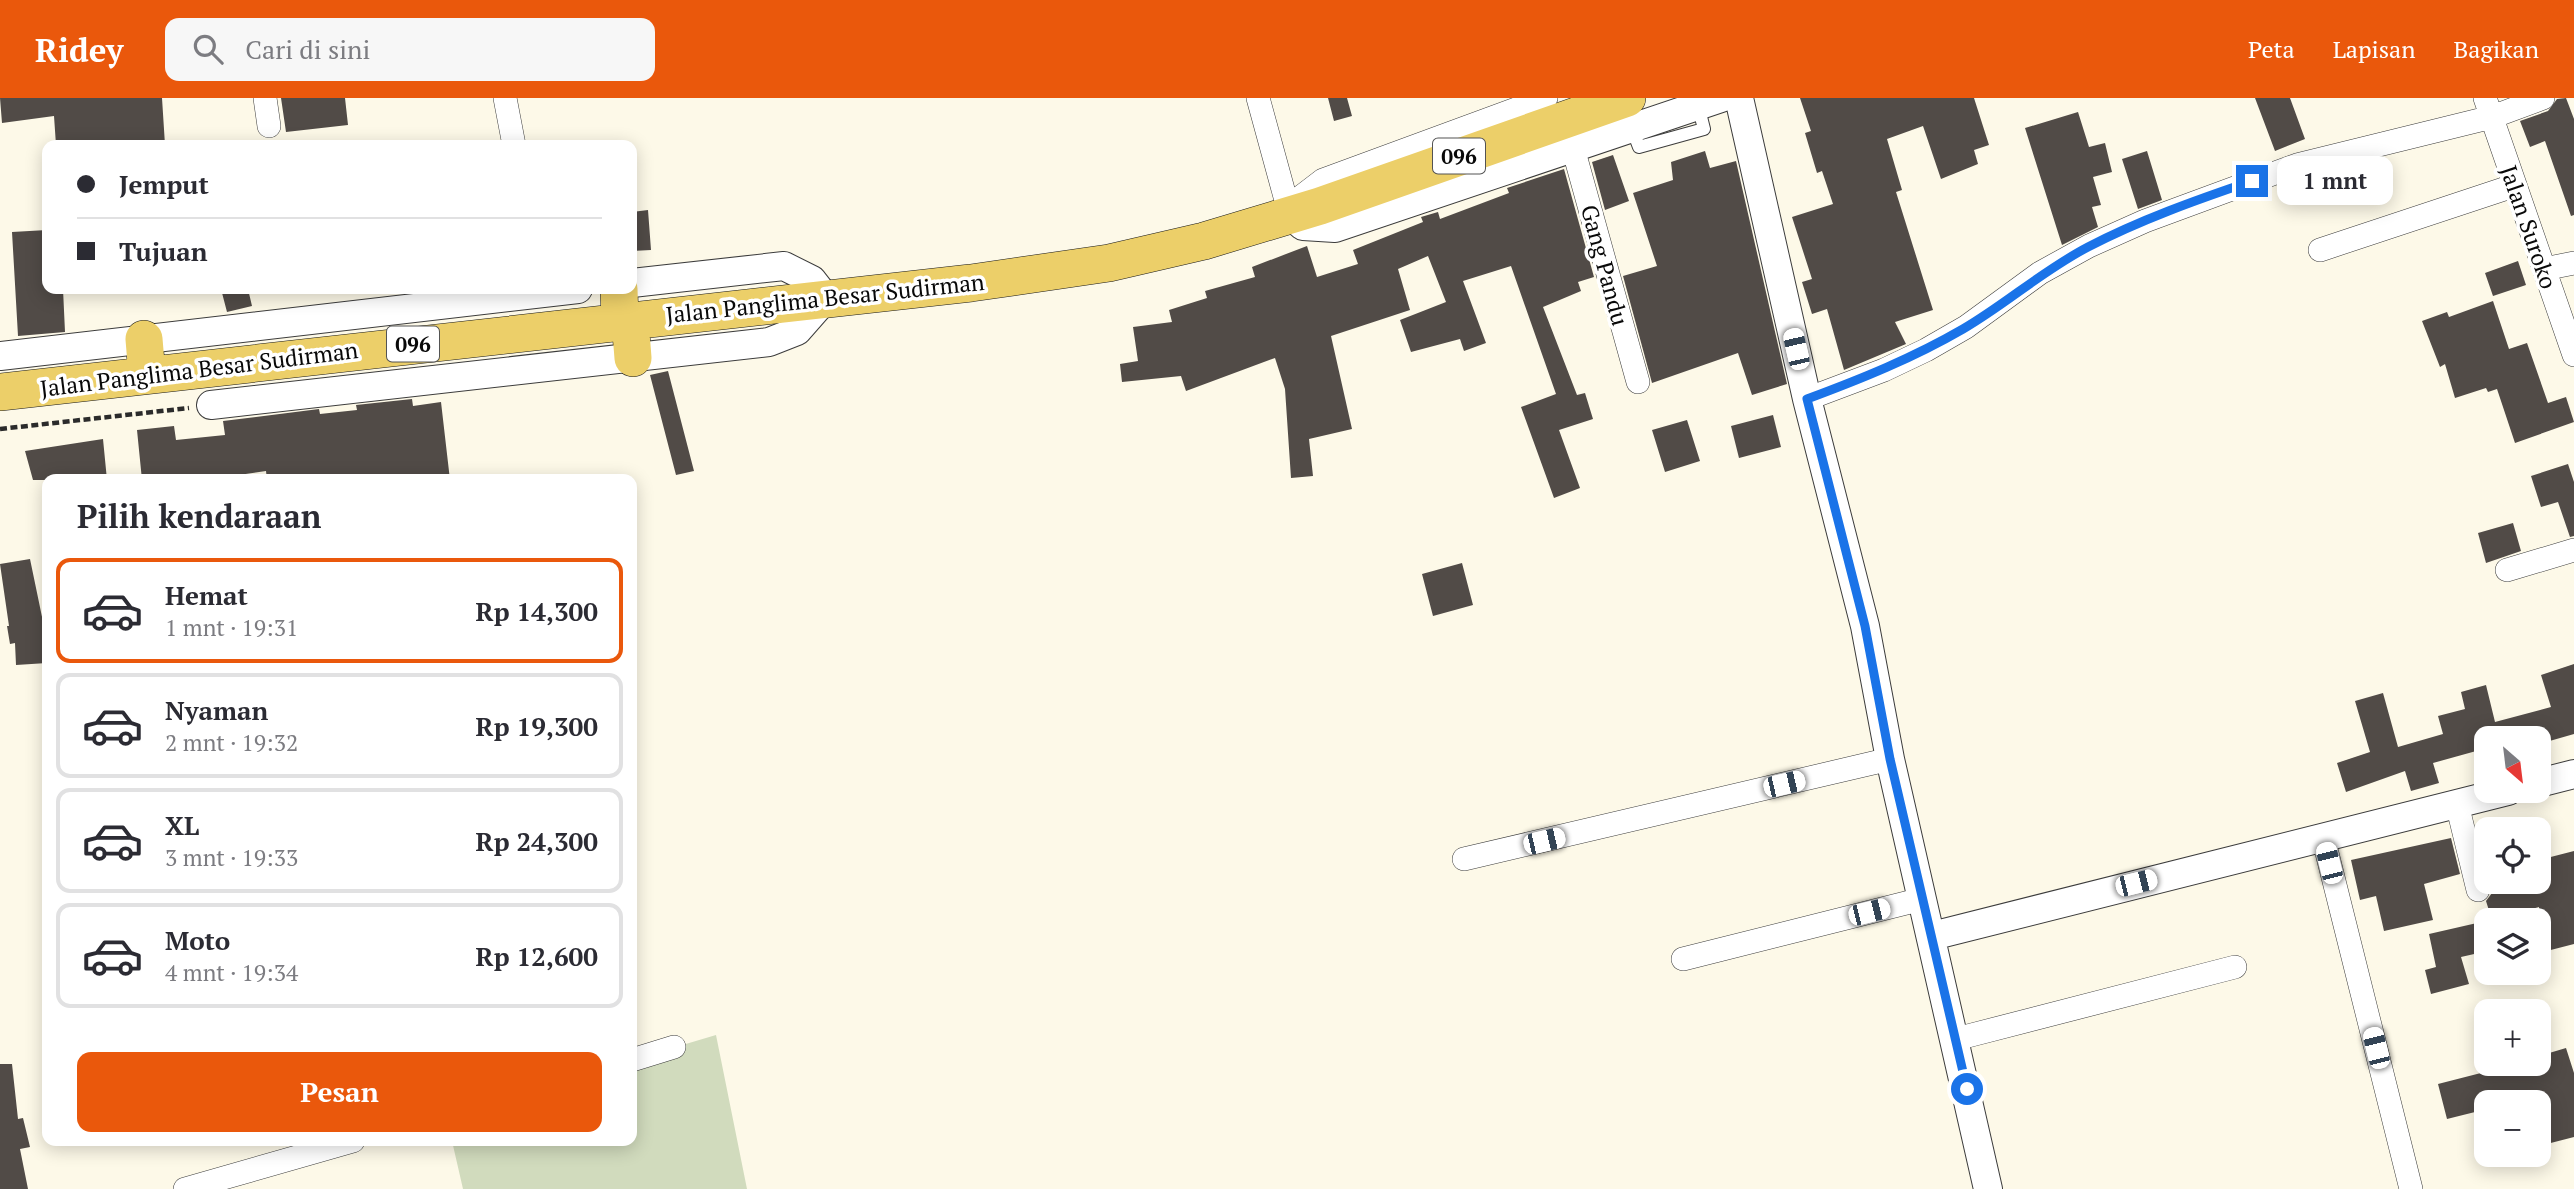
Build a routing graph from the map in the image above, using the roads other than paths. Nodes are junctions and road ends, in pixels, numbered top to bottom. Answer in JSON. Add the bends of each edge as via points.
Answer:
{"nodes":[{"id":1,"x":265,"y":98,"type":"edge"},
{"id":2,"x":506,"y":98,"type":"edge"},
{"id":3,"x":1258,"y":98,"type":"edge"},
{"id":4,"x":1546,"y":98,"type":"edge"},
{"id":5,"x":1739,"y":98,"type":"edge"},
{"id":6,"x":2543,"y":98,"type":"edge"},
{"id":7,"x":1705,"y":101,"type":"edge"},
{"id":8,"x":2488,"y":107,"type":"edge"},
{"id":9,"x":1627,"y":109,"type":"edge"},
{"id":10,"x":1524,"y":112,"type":"edge"},
{"id":11,"x":270,"y":127,"type":"dead end"},
{"id":12,"x":513,"y":140,"type":"edge"},
{"id":13,"x":1573,"y":148,"type":"junction"},
{"id":14,"x":1438,"y":179,"type":"junction"},
{"id":15,"x":2513,"y":186,"type":"junction"},
{"id":16,"x":1290,"y":215,"type":"junction"},
{"id":17,"x":2320,"y":250,"type":"dead end"},
{"id":18,"x":2574,"y":263,"type":"edge"},
{"id":19,"x":2544,"y":269,"type":"junction"},
{"id":20,"x":637,"y":282,"type":"edge"},
{"id":21,"x":518,"y":294,"type":"edge"},
{"id":22,"x":544,"y":294,"type":"edge"},
{"id":23,"x":826,"y":298,"type":"junction"},
{"id":24,"x":623,"y":310,"type":"edge"},
{"id":25,"x":550,"y":329,"type":"junction"},
{"id":26,"x":144,"y":339,"type":"junction"},
{"id":27,"x":2574,"y":355,"type":"edge"},
{"id":28,"x":0,"y":356,"type":"edge"},
{"id":29,"x":634,"y":358,"type":"junction"},
{"id":30,"x":147,"y":375,"type":"junction"},
{"id":31,"x":1637,"y":382,"type":"dead end"},
{"id":32,"x":0,"y":392,"type":"edge"},
{"id":33,"x":1807,"y":399,"type":"junction"},
{"id":34,"x":211,"y":405,"type":"road end"},
{"id":35,"x":2574,"y":550,"type":"edge"},
{"id":36,"x":2507,"y":570,"type":"dead end"},
{"id":37,"x":1890,"y":759,"type":"junction"},
{"id":38,"x":2574,"y":775,"type":"edge"},
{"id":39,"x":2552,"y":780,"type":"edge"},
{"id":40,"x":2474,"y":800,"type":"edge"},
{"id":41,"x":2457,"y":804,"type":"junction"},
{"id":42,"x":2323,"y":837,"type":"junction"},
{"id":43,"x":1464,"y":859,"type":"dead end"},
{"id":44,"x":2474,"y":877,"type":"edge"},
{"id":45,"x":1922,"y":899,"type":"junction"},
{"id":46,"x":1932,"y":936,"type":"junction"},
{"id":47,"x":1683,"y":960,"type":"dead end"},
{"id":48,"x":2235,"y":967,"type":"dead end"},
{"id":49,"x":1956,"y":1040,"type":"junction"},
{"id":50,"x":674,"y":1047,"type":"dead end"},
{"id":51,"x":637,"y":1058,"type":"edge"},
{"id":52,"x":336,"y":1146,"type":"edge"},
{"id":53,"x":185,"y":1189,"type":"edge"},
{"id":54,"x":1988,"y":1189,"type":"edge"},
{"id":55,"x":2412,"y":1189,"type":"edge"}],
"edges":[{"from":1,"to":11,"type":"street"},
{"from":2,"to":12,"type":"street"},
{"from":3,"to":16,"type":"street"},
{"from":4,"to":10,"type":"street"},
{"from":5,"to":33,"type":"street"},
{"from":6,"to":8,"type":"street"},
{"from":7,"to":9,"type":"street"},
{"from":8,"to":15,"type":"street","name":"Jalan Suroko"},
{"from":8,"to":33,"type":"street","via":[[2297,165],[2145,221],[2040,273],[1926,350]]},
{"from":9,"to":10,"type":"main road","name":"Jalan Panglima Besar Sudirman","number":"096"},
{"from":9,"to":13,"type":"street"},
{"from":10,"to":14,"type":"main road","name":"Jalan Panglima Besar Sudirman","number":"096"},
{"from":10,"to":16,"type":"street","via":[[1323,180],[1293,203]]},
{"from":13,"to":14,"type":"street"},
{"from":13,"to":31,"type":"street","name":"Gang Pandu"},
{"from":14,"to":16,"type":"main road","name":"Jalan Panglima Besar Sudirman","number":"096"},
{"from":15,"to":17,"type":"street"},
{"from":15,"to":19,"type":"street","name":"Jalan Suroko"},
{"from":16,"to":23,"type":"main road","name":"Jalan Panglima Besar Sudirman","number":"096","via":[[1204,241],[1088,266]]},
{"from":18,"to":19,"type":"street"},
{"from":19,"to":27,"type":"street","name":"Jalan Suroko"},
{"from":20,"to":23,"type":"street","via":[[783,266],[812,280]]},
{"from":21,"to":26,"type":"street"},
{"from":22,"to":25,"type":"street"},
{"from":23,"to":24,"type":"main road","name":"Jalan Panglima Besar Sudirman","number":"096"},
{"from":23,"to":29,"type":"street","via":[[807,323],[778,340]]},
{"from":24,"to":25,"type":"main road","name":"Jalan Panglima Besar Sudirman","number":"096"},
{"from":24,"to":29,"type":"main road"},
{"from":25,"to":30,"type":"main road","name":"Jalan Panglima Besar Sudirman","number":"096"},
{"from":26,"to":28,"type":"street"},
{"from":26,"to":30,"type":"main road"},
{"from":29,"to":34,"type":"street"},
{"from":30,"to":32,"type":"main road","name":"Jalan Panglima Besar Sudirman","number":"096"},
{"from":33,"to":37,"type":"street","via":[[1865,626]]},
{"from":35,"to":36,"type":"street"},
{"from":37,"to":43,"type":"street"},
{"from":37,"to":45,"type":"street"},
{"from":38,"to":39,"type":"street"},
{"from":40,"to":41,"type":"street"},
{"from":41,"to":42,"type":"street"},
{"from":41,"to":44,"type":"street"},
{"from":42,"to":46,"type":"street"},
{"from":42,"to":55,"type":"street"},
{"from":45,"to":46,"type":"street"},
{"from":45,"to":47,"type":"street"},
{"from":46,"to":49,"type":"street"},
{"from":48,"to":49,"type":"street"},
{"from":49,"to":54,"type":"street"},
{"from":50,"to":51,"type":"street"},
{"from":52,"to":53,"type":"street"}]}
